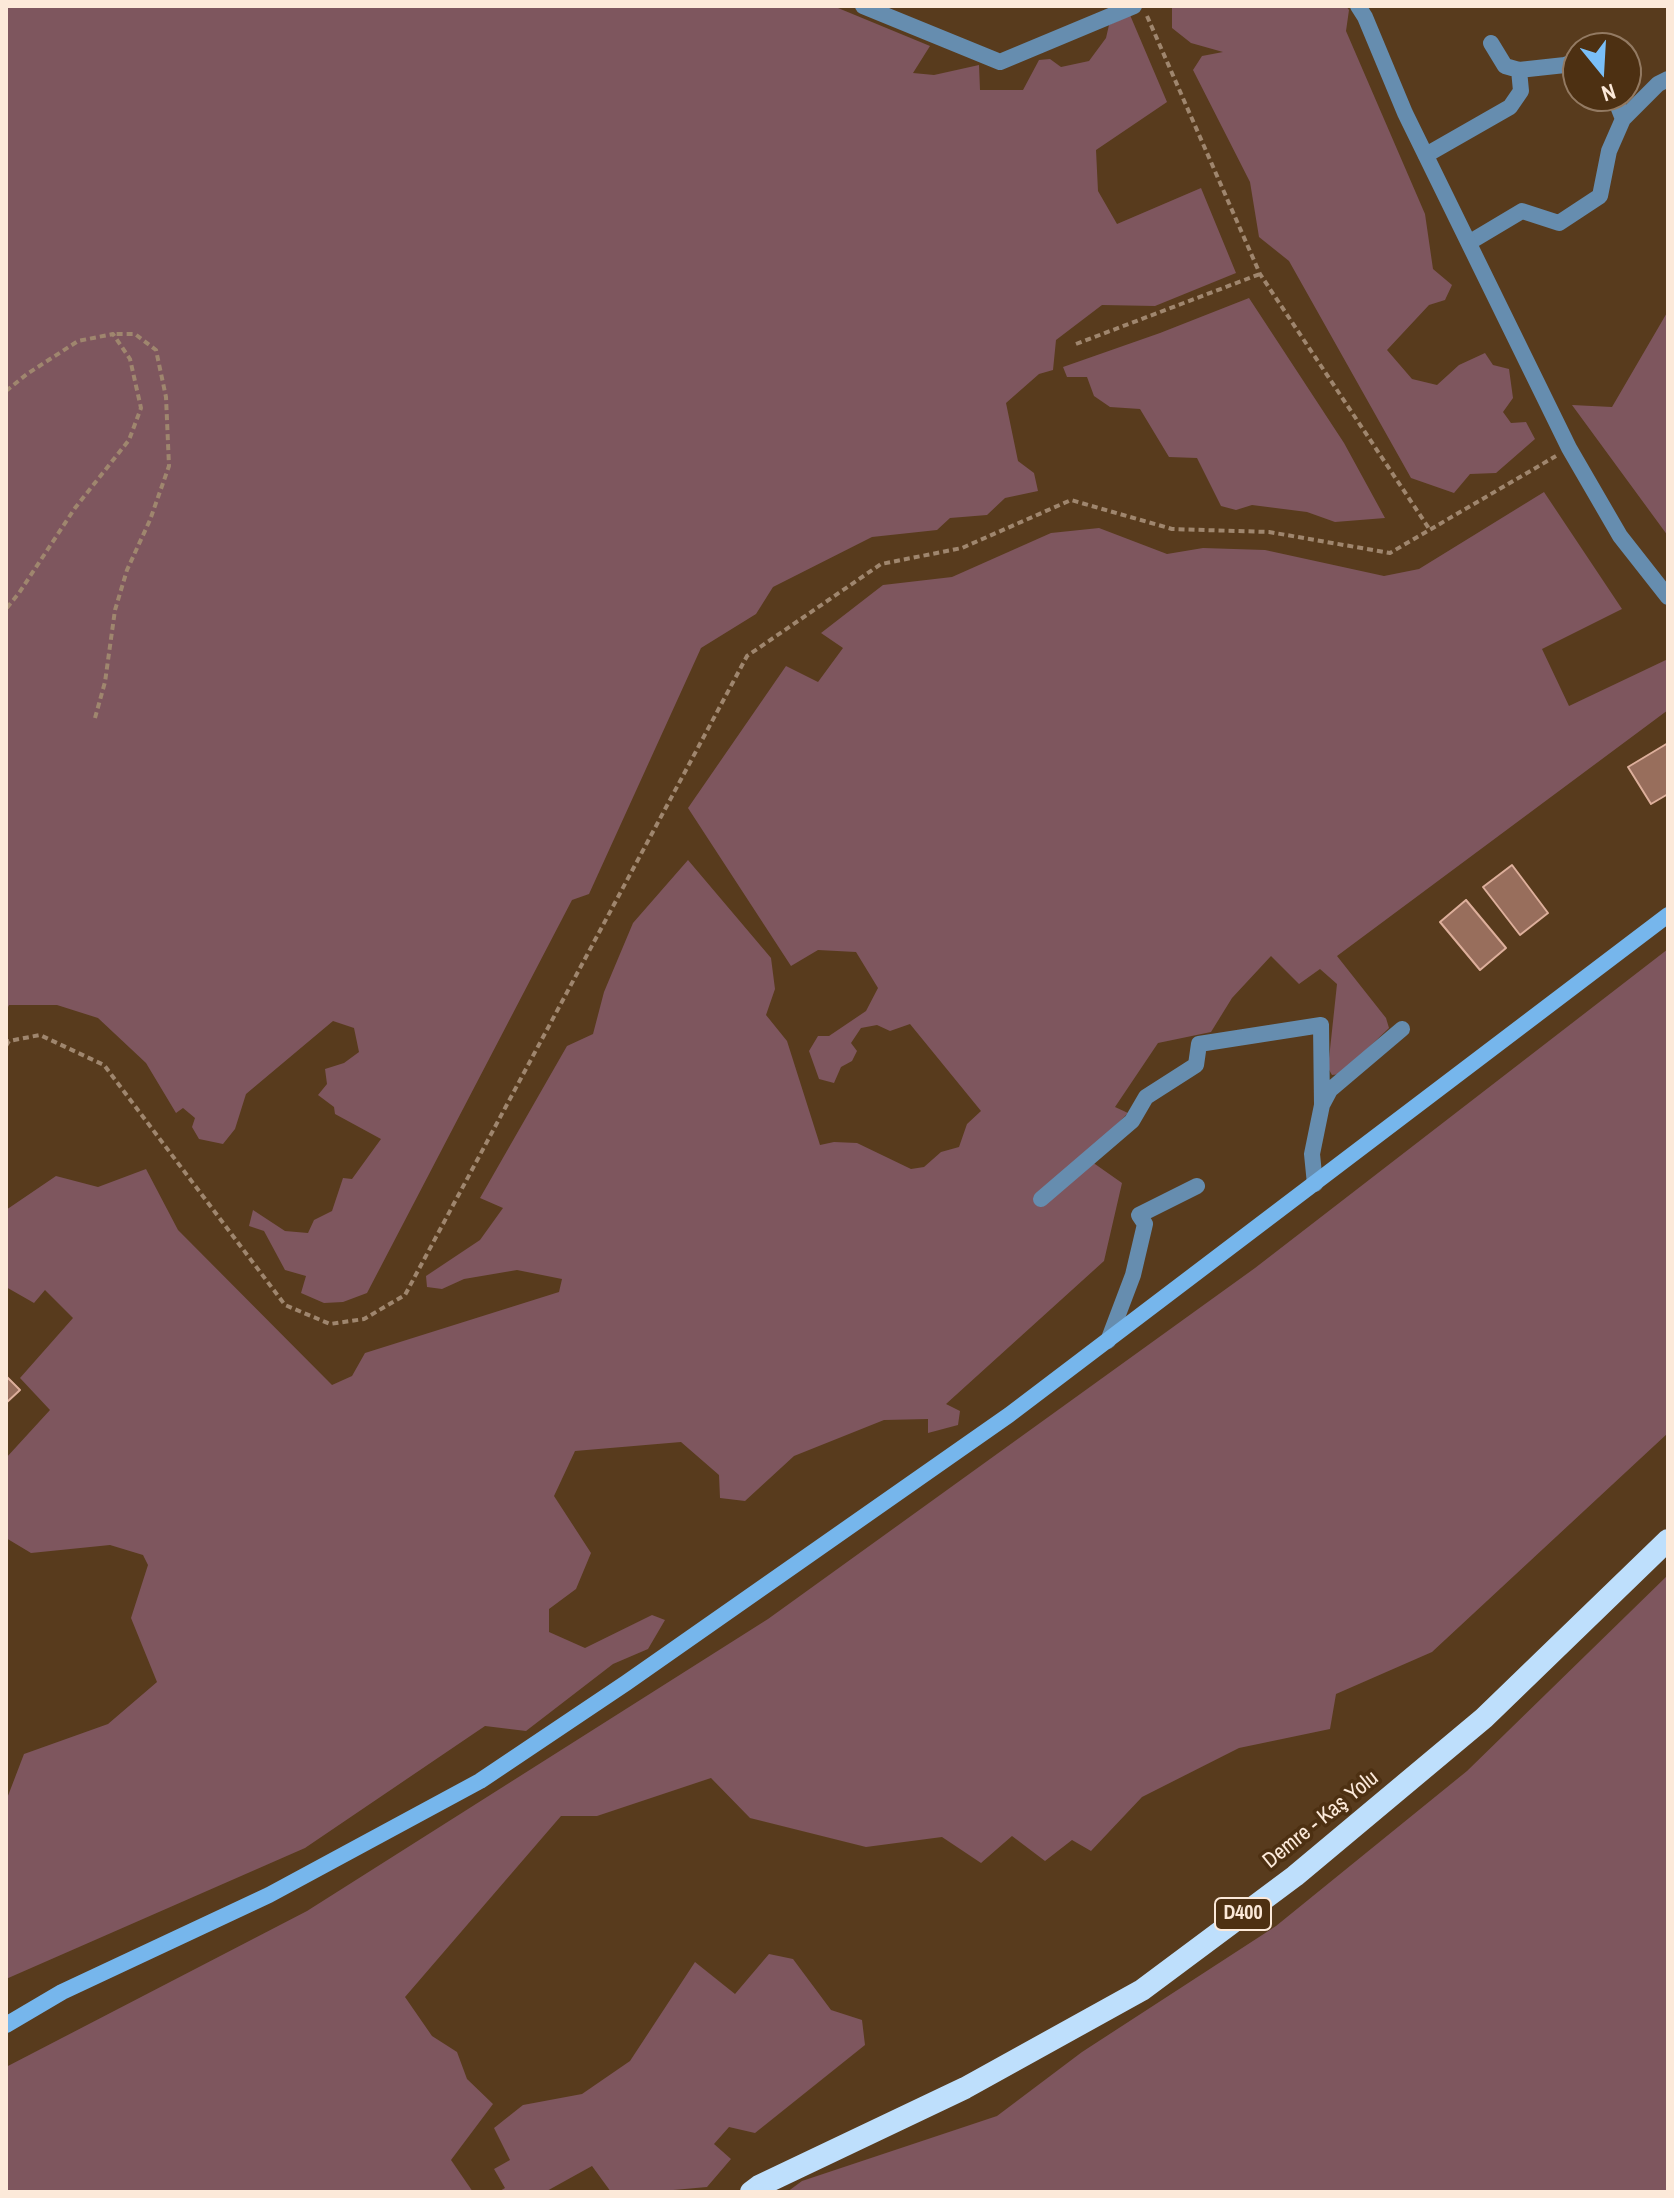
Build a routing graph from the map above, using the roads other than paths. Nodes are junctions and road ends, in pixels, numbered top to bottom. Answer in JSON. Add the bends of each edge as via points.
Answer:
{"nodes":[{"id":1,"x":863,"y":6,"type":"edge"},
{"id":2,"x":1134,"y":6,"type":"edge"},
{"id":3,"x":1358,"y":6,"type":"edge"},
{"id":4,"x":1491,"y":43,"type":"dead end"},
{"id":5,"x":1562,"y":65,"type":"edge"},
{"id":6,"x":1519,"y":70,"type":"junction"},
{"id":7,"x":1668,"y":79,"type":"edge"},
{"id":8,"x":1620,"y":112,"type":"edge"},
{"id":9,"x":1623,"y":119,"type":"junction"},
{"id":10,"x":1426,"y":155,"type":"junction"},
{"id":11,"x":1470,"y":242,"type":"junction"},
{"id":12,"x":1668,"y":597,"type":"edge"},
{"id":13,"x":1668,"y":915,"type":"edge"},
{"id":14,"x":1402,"y":1029,"type":"dead end"},
{"id":15,"x":1322,"y":1105,"type":"junction"},
{"id":16,"x":1315,"y":1184,"type":"junction"},
{"id":17,"x":1197,"y":1186,"type":"dead end"},
{"id":18,"x":1041,"y":1199,"type":"dead end"},
{"id":19,"x":1108,"y":1341,"type":"junction"},
{"id":20,"x":1668,"y":1540,"type":"edge"},
{"id":21,"x":6,"y":2025,"type":"edge"},
{"id":22,"x":751,"y":2192,"type":"edge"}],
"edges":[{"from":1,"to":2,"type":"street","via":[[1000,62]]},
{"from":3,"to":10,"type":"street"},
{"from":4,"to":6,"type":"street","via":[[1505,66]]},
{"from":5,"to":6,"type":"street"},
{"from":6,"to":10,"type":"street","via":[[1521,91],[1510,107]]},
{"from":7,"to":9,"type":"street"},
{"from":8,"to":9,"type":"street"},
{"from":9,"to":11,"type":"street","via":[[1609,151],[1600,196],[1559,223],[1522,211]]},
{"from":10,"to":11,"type":"street"},
{"from":11,"to":12,"type":"street","via":[[1569,448],[1620,536]]},
{"from":13,"to":16,"type":"main road"},
{"from":14,"to":15,"type":"street","via":[[1330,1090]]},
{"from":15,"to":16,"type":"street","via":[[1312,1154]]},
{"from":15,"to":18,"type":"street","via":[[1321,1025],[1199,1044],[1196,1065],[1146,1097],[1132,1121]]},
{"from":16,"to":19,"type":"main road"},
{"from":17,"to":19,"type":"street","via":[[1139,1215],[1145,1224],[1133,1275]]},
{"from":19,"to":21,"type":"main road","via":[[861,1520],[480,1781],[269,1895],[62,1992]]},
{"from":20,"to":22,"type":"highway","name":"Demre - Kaş Yolu","number":"D400","via":[[1484,1718],[1295,1876],[1142,1990],[965,2088]]}]}
